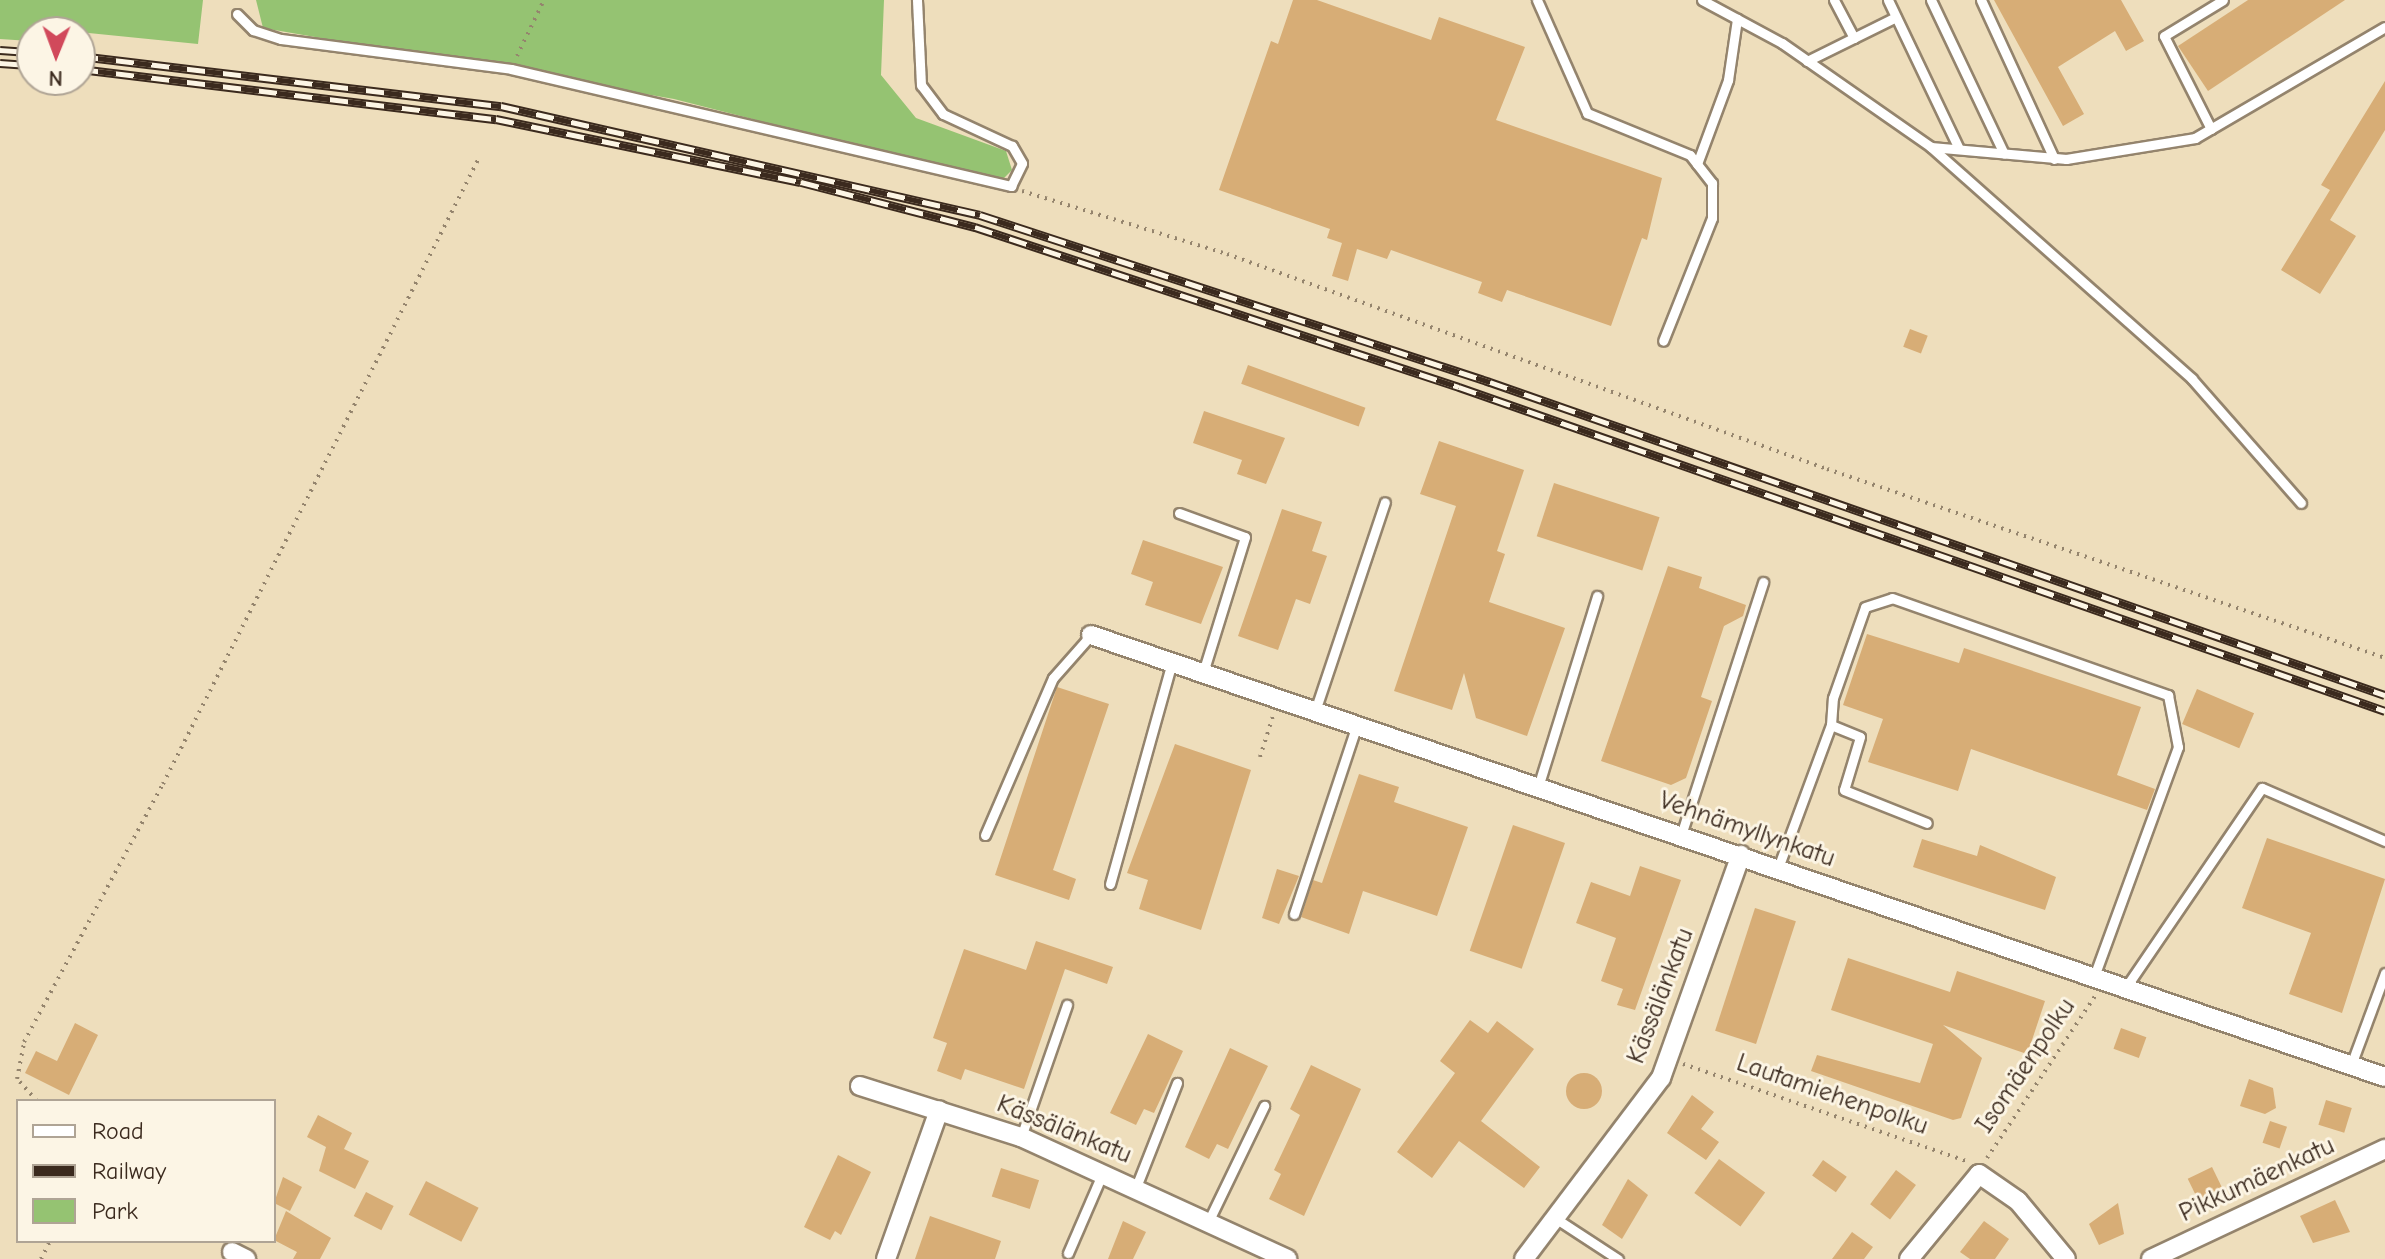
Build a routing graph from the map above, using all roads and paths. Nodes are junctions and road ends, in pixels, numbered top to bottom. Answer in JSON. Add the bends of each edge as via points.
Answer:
{"nodes":[{"id":1,"x":544,"y":0,"type":"edge"},
{"id":2,"x":917,"y":0,"type":"edge"},
{"id":3,"x":1537,"y":0,"type":"edge"},
{"id":4,"x":1702,"y":0,"type":"edge"},
{"id":5,"x":1834,"y":0,"type":"edge"},
{"id":6,"x":1888,"y":0,"type":"edge"},
{"id":7,"x":1931,"y":0,"type":"edge"},
{"id":8,"x":1981,"y":0,"type":"edge"},
{"id":9,"x":2223,"y":0,"type":"edge"},
{"id":10,"x":237,"y":14,"type":"dead end"},
{"id":11,"x":1896,"y":17,"type":"junction"},
{"id":12,"x":1737,"y":19,"type":"junction"},
{"id":13,"x":2385,"y":27,"type":"edge"},
{"id":14,"x":1854,"y":38,"type":"junction"},
{"id":15,"x":1807,"y":61,"type":"junction"},
{"id":16,"x":511,"y":69,"type":"junction"},
{"id":17,"x":2211,"y":129,"type":"junction"},
{"id":18,"x":1931,"y":147,"type":"junction"},
{"id":19,"x":1959,"y":149,"type":"junction"},
{"id":20,"x":2004,"y":154,"type":"junction"},
{"id":21,"x":479,"y":158,"type":"dead end"},
{"id":22,"x":2054,"y":159,"type":"junction"},
{"id":23,"x":1697,"y":164,"type":"junction"},
{"id":24,"x":1011,"y":186,"type":"junction"},
{"id":25,"x":1663,"y":341,"type":"dead end"},
{"id":26,"x":1385,"y":502,"type":"dead end"},
{"id":27,"x":2301,"y":503,"type":"dead end"},
{"id":28,"x":1179,"y":513,"type":"dead end"},
{"id":29,"x":1763,"y":582,"type":"dead end"},
{"id":30,"x":1597,"y":596,"type":"dead end"},
{"id":31,"x":1091,"y":635,"type":"joint"},
{"id":32,"x":2385,"y":658,"type":"edge"},
{"id":33,"x":1172,"y":662,"type":"junction"},
{"id":34,"x":1203,"y":673,"type":"junction"},
{"id":35,"x":1315,"y":711,"type":"junction"},
{"id":36,"x":1274,"y":714,"type":"dead end"},
{"id":37,"x":1357,"y":725,"type":"junction"},
{"id":38,"x":1831,"y":725,"type":"junction"},
{"id":39,"x":1260,"y":757,"type":"dead end"},
{"id":40,"x":1538,"y":787,"type":"junction"},
{"id":41,"x":1927,"y":823,"type":"dead end"},
{"id":42,"x":985,"y":835,"type":"dead end"},
{"id":43,"x":1681,"y":835,"type":"junction"},
{"id":44,"x":2385,"y":841,"type":"edge"},
{"id":45,"x":1741,"y":855,"type":"junction"},
{"id":46,"x":1778,"y":868,"type":"junction"},
{"id":47,"x":1110,"y":884,"type":"dead end"},
{"id":48,"x":1294,"y":914,"type":"dead end"},
{"id":49,"x":2385,"y":973,"type":"edge"},
{"id":50,"x":2100,"y":978,"type":"junction"},
{"id":51,"x":2126,"y":987,"type":"junction"},
{"id":52,"x":1067,"y":1005,"type":"dead end"},
{"id":53,"x":1668,"y":1059,"type":"junction"},
{"id":54,"x":2351,"y":1065,"type":"junction"},
{"id":55,"x":2385,"y":1077,"type":"edge"},
{"id":56,"x":1177,"y":1083,"type":"dead end"},
{"id":57,"x":860,"y":1086,"type":"dead end"},
{"id":58,"x":35,"y":1099,"type":"edge"},
{"id":59,"x":1264,"y":1106,"type":"dead end"},
{"id":60,"x":939,"y":1110,"type":"junction"},
{"id":61,"x":1021,"y":1137,"type":"junction"},
{"id":62,"x":2385,"y":1149,"type":"edge"},
{"id":63,"x":1103,"y":1172,"type":"junction"},
{"id":64,"x":1979,"y":1174,"type":"junction"},
{"id":65,"x":1136,"y":1187,"type":"junction"},
{"id":66,"x":1555,"y":1218,"type":"junction"},
{"id":67,"x":1209,"y":1220,"type":"junction"},
{"id":68,"x":1068,"y":1253,"type":"dead end"},
{"id":69,"x":886,"y":1259,"type":"edge"},
{"id":70,"x":1287,"y":1259,"type":"edge"},
{"id":71,"x":1524,"y":1259,"type":"edge"},
{"id":72,"x":1618,"y":1259,"type":"edge"},
{"id":73,"x":1909,"y":1259,"type":"edge"},
{"id":74,"x":2066,"y":1259,"type":"edge"},
{"id":75,"x":2151,"y":1259,"type":"edge"}],
"edges":[{"from":1,"to":16,"type":"path"},
{"from":2,"to":24,"type":"lane","via":[[921,85],[943,114],[1012,146],[1022,163]]},
{"from":3,"to":23,"type":"lane","via":[[1587,113]]},
{"from":4,"to":12,"type":"lane"},
{"from":5,"to":14,"type":"lane"},
{"from":6,"to":11,"type":"lane"},
{"from":7,"to":20,"type":"lane"},
{"from":8,"to":22,"type":"lane"},
{"from":9,"to":17,"type":"lane","via":[[2164,36]]},
{"from":10,"to":16,"type":"lane","via":[[253,30],[281,39]]},
{"from":11,"to":14,"type":"lane"},
{"from":11,"to":19,"type":"lane"},
{"from":12,"to":15,"type":"lane"},
{"from":12,"to":23,"type":"lane","via":[[1728,80]]},
{"from":13,"to":17,"type":"lane"},
{"from":14,"to":15,"type":"lane"},
{"from":15,"to":18,"type":"lane"},
{"from":16,"to":24,"type":"lane"},
{"from":17,"to":22,"type":"lane","via":[[2195,138]]},
{"from":18,"to":19,"type":"lane"},
{"from":18,"to":27,"type":"lane","via":[[2192,379]]},
{"from":19,"to":20,"type":"lane"},
{"from":20,"to":22,"type":"lane"},
{"from":21,"to":58,"type":"path","via":[[163,784],[24,1042],[17,1079]]},
{"from":23,"to":25,"type":"lane","via":[[1712,183],[1712,218]]},
{"from":24,"to":32,"type":"path","via":[[1227,254],[1827,469]]},
{"from":26,"to":35,"type":"lane"},
{"from":28,"to":34,"type":"lane","via":[[1245,537]]},
{"from":29,"to":43,"type":"lane"},
{"from":30,"to":40,"type":"lane"},
{"from":31,"to":33,"type":"street","name":"Vehnämyllynkatu"},
{"from":31,"to":42,"type":"lane","via":[[1053,678]]},
{"from":33,"to":34,"type":"street","name":"Vehnämyllynkatu"},
{"from":33,"to":47,"type":"lane"},
{"from":34,"to":35,"type":"street","name":"Vehnämyllynkatu"},
{"from":35,"to":37,"type":"street","name":"Vehnämyllynkatu"},
{"from":36,"to":39,"type":"path"},
{"from":37,"to":40,"type":"street","name":"Vehnämyllynkatu"},
{"from":37,"to":48,"type":"lane"},
{"from":38,"to":41,"type":"lane","via":[[1860,737],[1844,790]]},
{"from":38,"to":46,"type":"lane"},
{"from":38,"to":50,"type":"lane","via":[[1833,698],[1865,607],[1892,598],[2168,695],[2178,747]]},
{"from":40,"to":43,"type":"street","name":"Vehnämyllynkatu"},
{"from":43,"to":45,"type":"street","name":"Vehnämyllynkatu"},
{"from":44,"to":51,"type":"lane","via":[[2262,788]]},
{"from":45,"to":46,"type":"street","name":"Vehnämyllynkatu"},
{"from":45,"to":53,"type":"street","name":"Kässälänkatu"},
{"from":46,"to":50,"type":"street","name":"Vehnämyllynkatu"},
{"from":49,"to":54,"type":"lane"},
{"from":50,"to":51,"type":"street","name":"Vehnämyllynkatu"},
{"from":50,"to":64,"type":"path","name":"Isomäenpolku"},
{"from":51,"to":54,"type":"street","name":"Vehnämyllynkatu"},
{"from":52,"to":61,"type":"lane"},
{"from":53,"to":64,"type":"path","name":"Lautamiehenpolku","via":[[1941,1150]]},
{"from":53,"to":66,"type":"street","name":"Kässälänkatu"},
{"from":54,"to":55,"type":"street","name":"Vehnämyllynkatu"},
{"from":56,"to":65,"type":"lane"},
{"from":57,"to":60,"type":"street","name":"Kässälänkatu"},
{"from":59,"to":67,"type":"lane"},
{"from":60,"to":61,"type":"street","name":"Kässälänkatu"},
{"from":60,"to":69,"type":"street"},
{"from":61,"to":63,"type":"street","name":"Kässälänkatu"},
{"from":62,"to":75,"type":"street","name":"Pikkumäenkatu"},
{"from":63,"to":65,"type":"street","name":"Kässälänkatu"},
{"from":63,"to":68,"type":"lane"},
{"from":64,"to":73,"type":"street"},
{"from":64,"to":74,"type":"street","via":[[2018,1201]]},
{"from":65,"to":67,"type":"street","name":"Kässälänkatu"},
{"from":66,"to":71,"type":"street","name":"Kässälänkatu"},
{"from":66,"to":72,"type":"lane"},
{"from":67,"to":70,"type":"street","name":"Kässälänkatu"}]}
